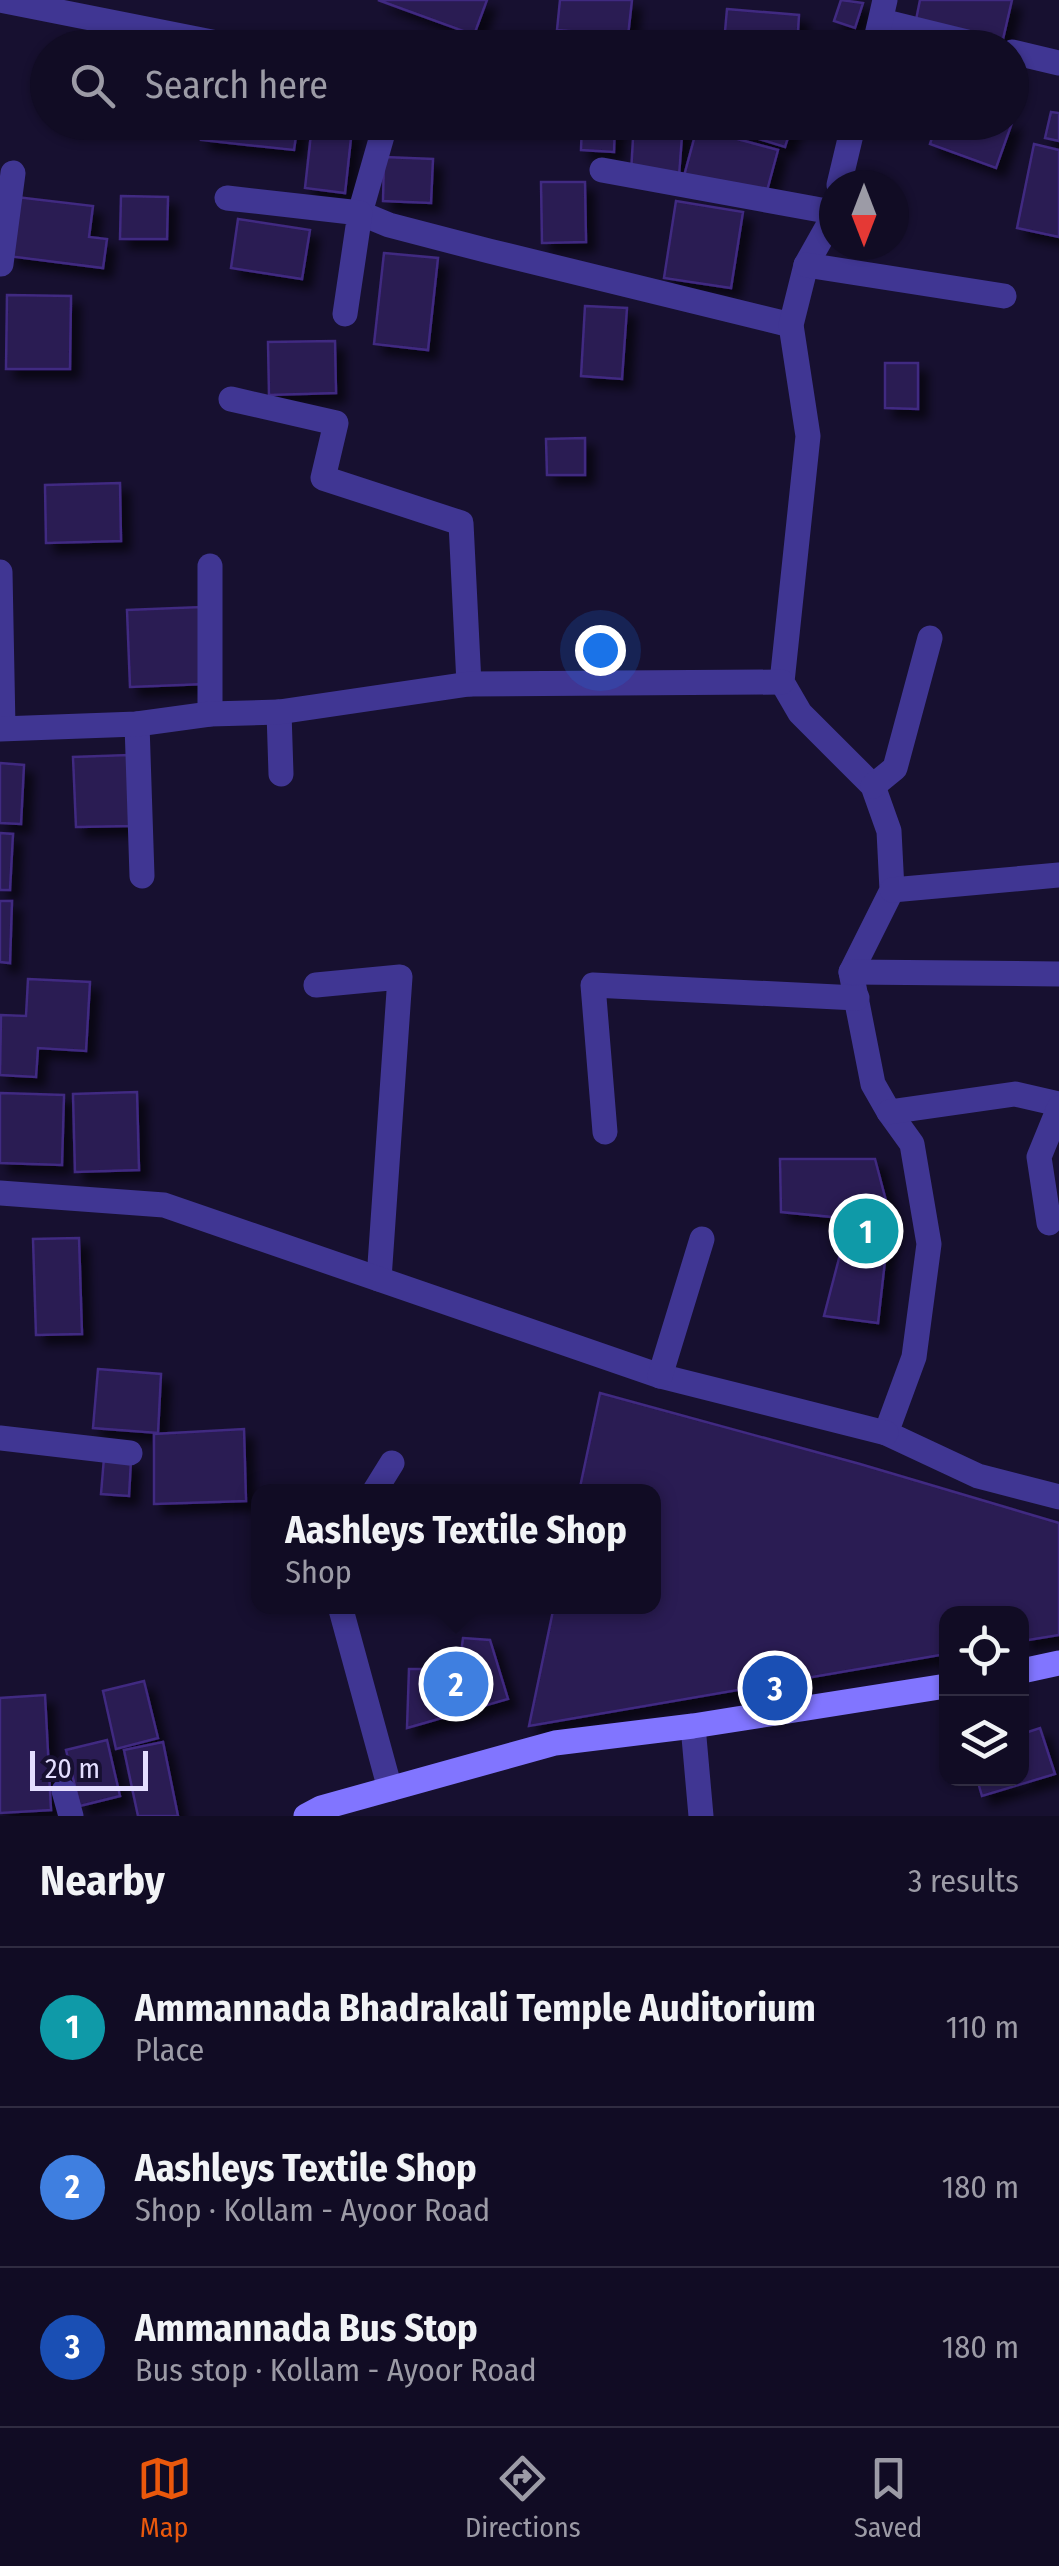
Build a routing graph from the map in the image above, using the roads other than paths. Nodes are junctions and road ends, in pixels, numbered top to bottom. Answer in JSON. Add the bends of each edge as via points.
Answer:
{"nodes":[{"id":1,"x":0,"y":0,"type":"edge"},
{"id":2,"x":883,"y":10,"type":"edge"},
{"id":3,"x":151,"y":30,"type":"edge"},
{"id":4,"x":940,"y":30,"type":"edge"},
{"id":5,"x":1029,"y":56,"type":"edge"},
{"id":6,"x":1059,"y":64,"type":"edge"},
{"id":7,"x":381,"y":140,"type":"edge"},
{"id":8,"x":849,"y":140,"type":"edge"},
{"id":9,"x":602,"y":170,"type":"dead end"},
{"id":10,"x":842,"y":170,"type":"edge"},
{"id":11,"x":14,"y":173,"type":"dead end"},
{"id":12,"x":227,"y":198,"type":"dead end"},
{"id":13,"x":819,"y":205,"type":"edge"},
{"id":14,"x":360,"y":213,"type":"junction"},
{"id":15,"x":819,"y":242,"type":"edge"},
{"id":16,"x":0,"y":264,"type":"edge"},
{"id":17,"x":806,"y":265,"type":"junction"},
{"id":18,"x":0,"y":282,"type":"edge"},
{"id":19,"x":1004,"y":296,"type":"dead end"},
{"id":20,"x":345,"y":314,"type":"dead end"},
{"id":21,"x":791,"y":325,"type":"junction"},
{"id":22,"x":230,"y":399,"type":"dead end"},
{"id":23,"x":210,"y":566,"type":"dead end"},
{"id":24,"x":0,"y":572,"type":"edge"},
{"id":25,"x":0,"y":587,"type":"edge"},
{"id":26,"x":930,"y":638,"type":"dead end"},
{"id":27,"x":782,"y":682,"type":"junction"},
{"id":28,"x":468,"y":684,"type":"junction"},
{"id":29,"x":280,"y":712,"type":"junction"},
{"id":30,"x":210,"y":714,"type":"junction"},
{"id":31,"x":137,"y":724,"type":"junction"},
{"id":32,"x":2,"y":729,"type":"edge"},
{"id":33,"x":281,"y":774,"type":"dead end"},
{"id":34,"x":874,"y":786,"type":"junction"},
{"id":35,"x":142,"y":876,"type":"dead end"},
{"id":36,"x":1059,"y":876,"type":"edge"},
{"id":37,"x":892,"y":890,"type":"junction"},
{"id":38,"x":850,"y":972,"type":"junction"},
{"id":39,"x":1059,"y":974,"type":"edge"},
{"id":40,"x":316,"y":985,"type":"dead end"},
{"id":41,"x":857,"y":998,"type":"junction"},
{"id":42,"x":1059,"y":1106,"type":"edge"},
{"id":43,"x":889,"y":1112,"type":"junction"},
{"id":44,"x":605,"y":1132,"type":"dead end"},
{"id":45,"x":1054,"y":1140,"type":"edge"},
{"id":46,"x":0,"y":1192,"type":"edge"},
{"id":47,"x":1050,"y":1223,"type":"dead end"},
{"id":48,"x":702,"y":1239,"type":"dead end"},
{"id":49,"x":379,"y":1278,"type":"junction"},
{"id":50,"x":660,"y":1376,"type":"junction"},
{"id":51,"x":886,"y":1433,"type":"junction"},
{"id":52,"x":0,"y":1438,"type":"edge"},
{"id":53,"x":130,"y":1453,"type":"dead end"},
{"id":54,"x":392,"y":1464,"type":"dead end"},
{"id":55,"x":379,"y":1484,"type":"edge"},
{"id":56,"x":1059,"y":1496,"type":"edge"},
{"id":57,"x":342,"y":1614,"type":"edge"},
{"id":58,"x":1059,"y":1662,"type":"edge"},
{"id":59,"x":1029,"y":1669,"type":"edge"},
{"id":60,"x":939,"y":1687,"type":"edge"},
{"id":61,"x":693,"y":1726,"type":"junction"},
{"id":62,"x":390,"y":1788,"type":"junction"},
{"id":63,"x":316,"y":1813,"type":"edge"},
{"id":64,"x":701,"y":1816,"type":"edge"}],
"edges":[{"from":1,"to":3,"type":"street"},
{"from":2,"to":4,"type":"street"},
{"from":5,"to":6,"type":"street"},
{"from":7,"to":14,"type":"street"},
{"from":8,"to":10,"type":"street"},
{"from":9,"to":13,"type":"street"},
{"from":11,"to":16,"type":"street"},
{"from":12,"to":14,"type":"street"},
{"from":14,"to":20,"type":"street"},
{"from":14,"to":21,"type":"street"},
{"from":15,"to":17,"type":"street"},
{"from":16,"to":18,"type":"street"},
{"from":17,"to":19,"type":"street"},
{"from":17,"to":21,"type":"street"},
{"from":21,"to":27,"type":"street","via":[[808,436]]},
{"from":22,"to":28,"type":"street","via":[[336,423],[323,478],[462,523]]},
{"from":23,"to":30,"type":"street"},
{"from":24,"to":25,"type":"street"},
{"from":25,"to":32,"type":"street"},
{"from":26,"to":34,"type":"street","via":[[895,768]]},
{"from":27,"to":28,"type":"street"},
{"from":27,"to":34,"type":"street","via":[[800,713]]},
{"from":28,"to":29,"type":"street"},
{"from":29,"to":30,"type":"street"},
{"from":29,"to":33,"type":"street"},
{"from":30,"to":31,"type":"street"},
{"from":31,"to":32,"type":"street"},
{"from":31,"to":35,"type":"street"},
{"from":34,"to":37,"type":"street","via":[[889,832]]},
{"from":36,"to":37,"type":"street"},
{"from":37,"to":38,"type":"street"},
{"from":38,"to":39,"type":"street"},
{"from":38,"to":41,"type":"street"},
{"from":40,"to":49,"type":"street","via":[[400,977]]},
{"from":41,"to":43,"type":"street","via":[[874,1084]]},
{"from":41,"to":44,"type":"street","via":[[593,985]]},
{"from":42,"to":43,"type":"street","via":[[1015,1094]]},
{"from":42,"to":45,"type":"street"},
{"from":43,"to":51,"type":"street","via":[[912,1144],[929,1244],[914,1356]]},
{"from":45,"to":47,"type":"street","via":[[1039,1156]]},
{"from":46,"to":49,"type":"street","via":[[164,1205]]},
{"from":48,"to":50,"type":"street"},
{"from":49,"to":50,"type":"street"},
{"from":50,"to":51,"type":"street"},
{"from":51,"to":56,"type":"street","via":[[978,1476]]},
{"from":52,"to":53,"type":"street"},
{"from":54,"to":55,"type":"street"},
{"from":57,"to":62,"type":"street"},
{"from":58,"to":59,"type":"main road"},
{"from":60,"to":61,"type":"main road"},
{"from":61,"to":62,"type":"main road","via":[[555,1743]]},
{"from":61,"to":64,"type":"street"},
{"from":62,"to":63,"type":"main road"}]}
